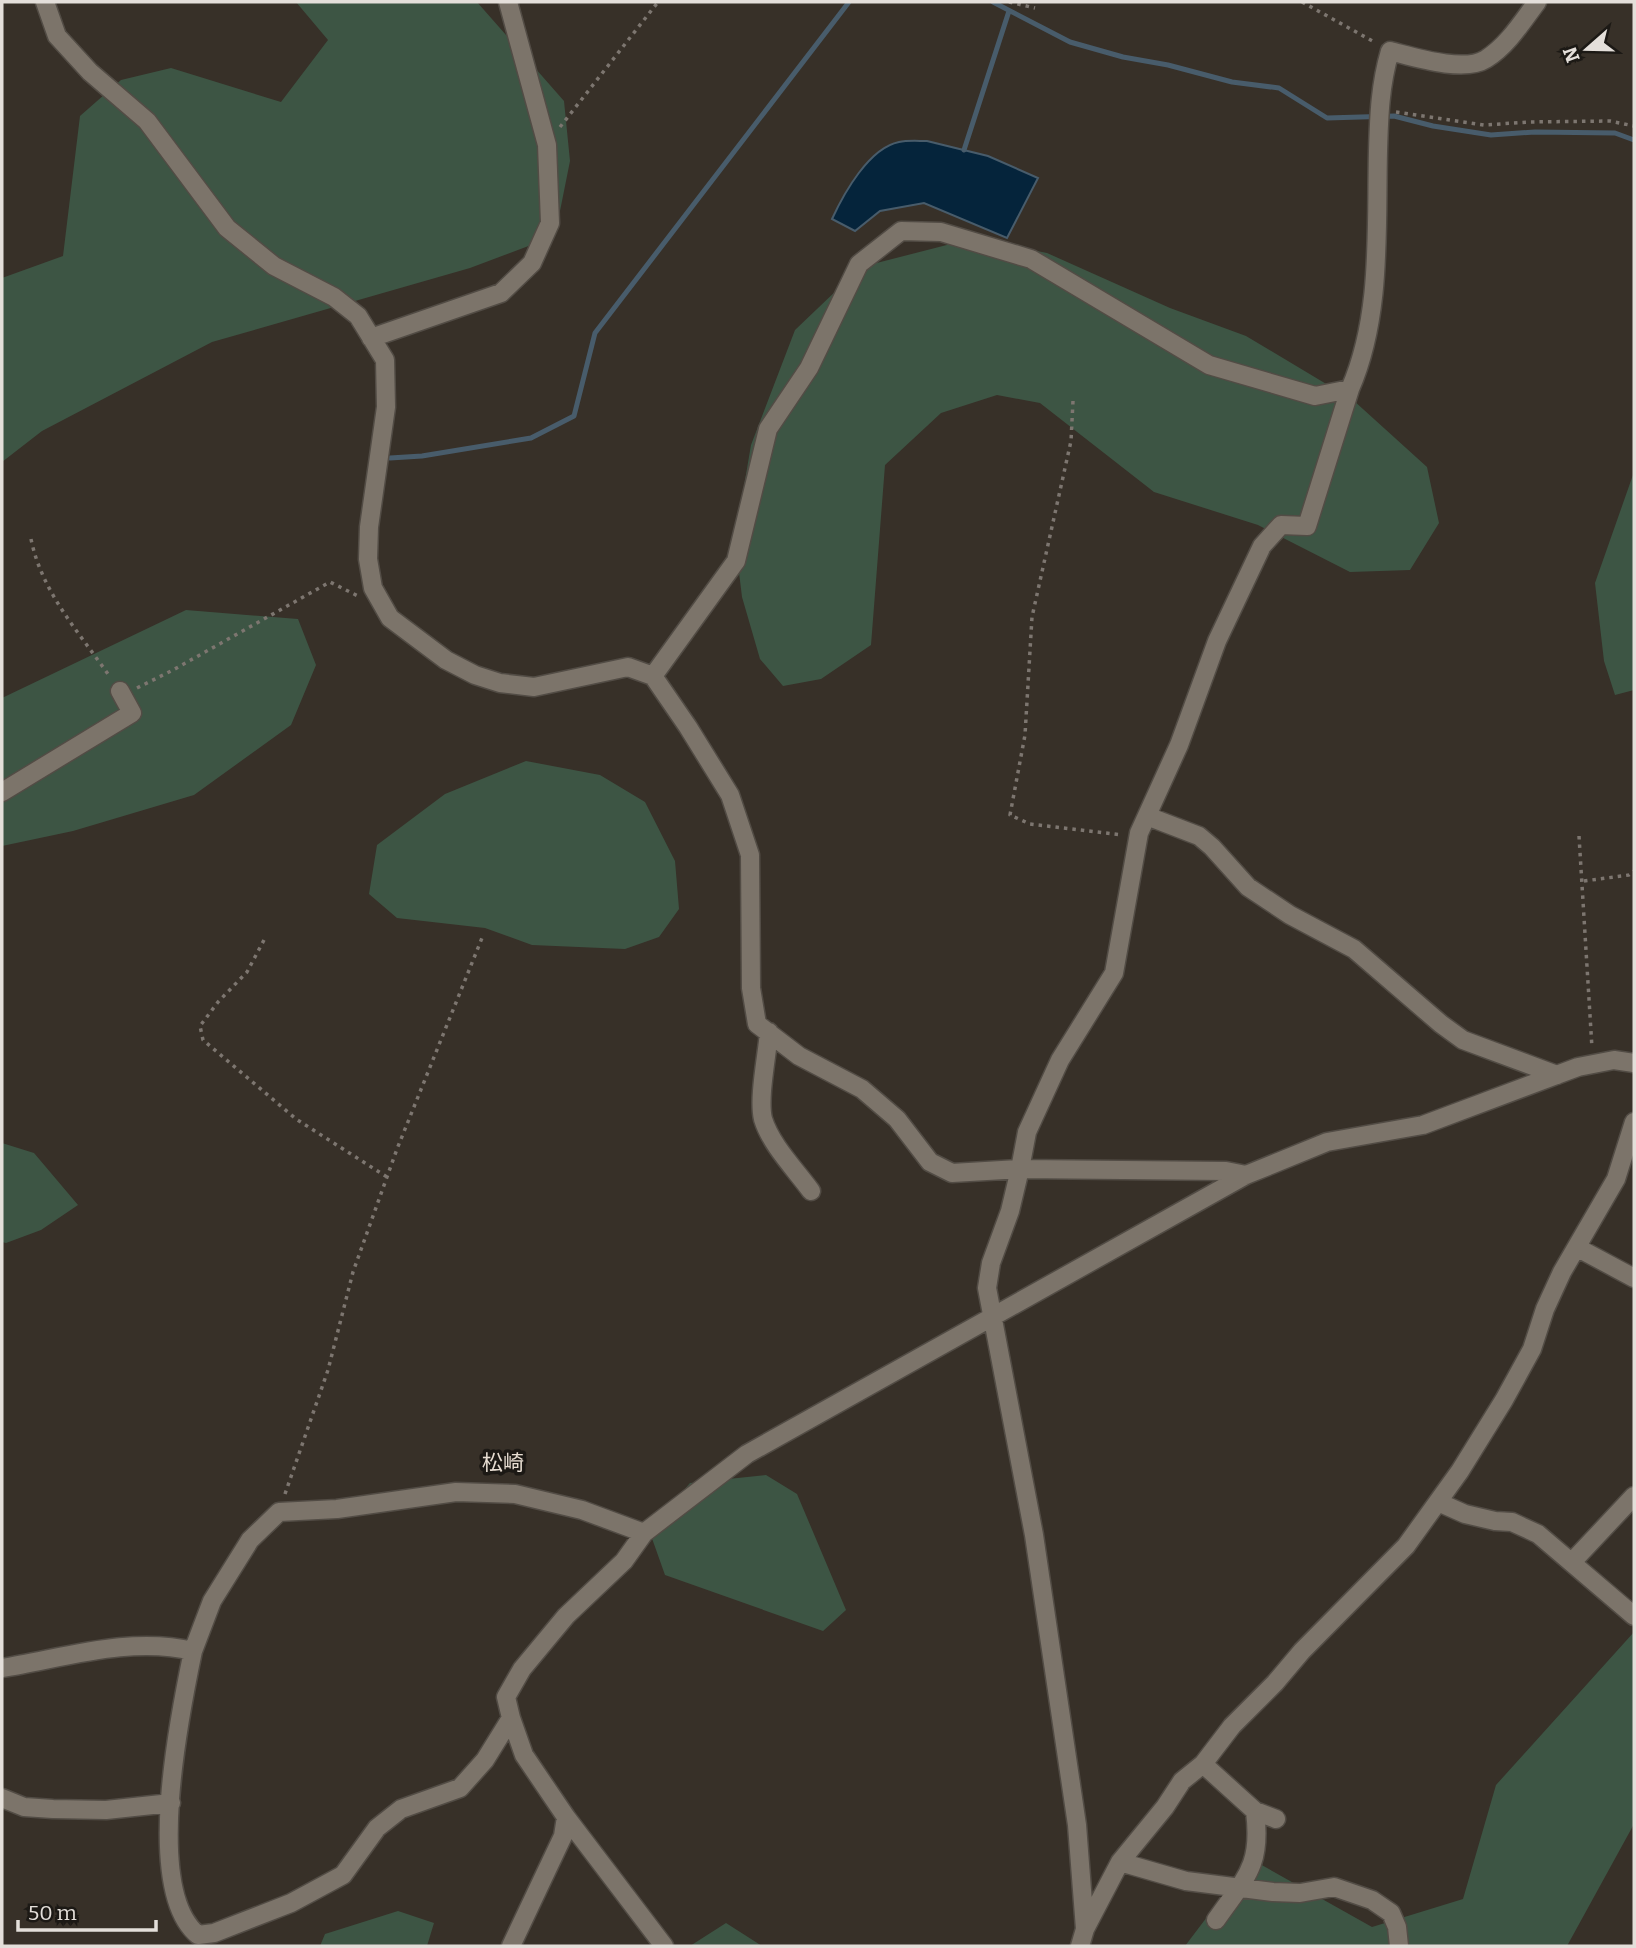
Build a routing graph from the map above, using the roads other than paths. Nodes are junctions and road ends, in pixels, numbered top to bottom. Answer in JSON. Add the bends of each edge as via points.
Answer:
{"nodes":[{"id":1,"x":45,"y":2,"type":"edge"},
{"id":2,"x":508,"y":2,"type":"edge"},
{"id":3,"x":1537,"y":2,"type":"edge"},
{"id":4,"x":371,"y":338,"type":"junction"},
{"id":5,"x":1350,"y":389,"type":"junction"},
{"id":6,"x":653,"y":676,"type":"junction"},
{"id":7,"x":120,"y":691,"type":"road end"},
{"id":8,"x":2,"y":792,"type":"edge"},
{"id":9,"x":1147,"y":816,"type":"junction"},
{"id":10,"x":769,"y":1032,"type":"junction"},
{"id":11,"x":1634,"y":1063,"type":"edge"},
{"id":12,"x":1557,"y":1075,"type":"junction"},
{"id":13,"x":1634,"y":1122,"type":"edge"},
{"id":14,"x":1020,"y":1169,"type":"junction"},
{"id":15,"x":1246,"y":1175,"type":"junction"},
{"id":16,"x":811,"y":1191,"type":"dead end"},
{"id":17,"x":1578,"y":1248,"type":"junction"},
{"id":18,"x":1634,"y":1278,"type":"edge"},
{"id":19,"x":991,"y":1318,"type":"junction"},
{"id":20,"x":1634,"y":1496,"type":"edge"},
{"id":21,"x":1438,"y":1502,"type":"junction"},
{"id":22,"x":644,"y":1533,"type":"junction"},
{"id":23,"x":1572,"y":1562,"type":"junction"},
{"id":24,"x":1634,"y":1616,"type":"edge"},
{"id":25,"x":193,"y":1651,"type":"junction"},
{"id":26,"x":2,"y":1668,"type":"edge"},
{"id":27,"x":511,"y":1718,"type":"junction"},
{"id":28,"x":1203,"y":1764,"type":"junction"},
{"id":29,"x":2,"y":1798,"type":"edge"},
{"id":30,"x":171,"y":1803,"type":"junction"},
{"id":31,"x":1255,"y":1811,"type":"junction"},
{"id":32,"x":566,"y":1817,"type":"junction"},
{"id":33,"x":1276,"y":1819,"type":"dead end"},
{"id":34,"x":1120,"y":1862,"type":"junction"},
{"id":35,"x":1239,"y":1887,"type":"junction"},
{"id":36,"x":1216,"y":1920,"type":"dead end"},
{"id":37,"x":1083,"y":1937,"type":"edge"},
{"id":38,"x":511,"y":1946,"type":"edge"},
{"id":39,"x":664,"y":1946,"type":"edge"},
{"id":40,"x":1399,"y":1946,"type":"edge"}],
"edges":[{"from":1,"to":4,"type":"street","via":[[57,36],[90,72],[147,121],[227,228],[274,266],[334,297],[358,316]]},
{"from":2,"to":4,"type":"street","via":[[547,145],[550,223],[532,263],[501,293]]},
{"from":3,"to":5,"type":"street","via":[[1511,38],[1484,61],[1457,65],[1390,51],[1381,79],[1374,282],[1367,330]]},
{"from":4,"to":6,"type":"street","via":[[385,360],[386,407],[368,559],[373,588],[390,618],[446,660],[500,683],[534,687],[628,667]]},
{"from":5,"to":6,"type":"street","via":[[1315,396],[1209,365],[1031,259],[941,232],[901,230],[859,264],[809,368],[768,429],[736,561]]},
{"from":5,"to":9,"type":"street","via":[[1307,526],[1281,525],[1262,546],[1217,640]]},
{"from":6,"to":10,"type":"street","via":[[730,795],[750,855],[751,988],[757,1024]]},
{"from":7,"to":8,"type":"street","via":[[132,713]]},
{"from":9,"to":12,"type":"street","via":[[1199,836],[1248,887],[1354,949],[1463,1040]]},
{"from":9,"to":14,"type":"street","via":[[1138,837],[1114,973],[1060,1060],[1027,1132]]},
{"from":10,"to":14,"type":"street","via":[[799,1056],[862,1089],[897,1119],[930,1162],[952,1173]]},
{"from":10,"to":16,"type":"street","via":[[763,1118]]},
{"from":11,"to":12,"type":"street","via":[[1614,1060]]},
{"from":12,"to":15,"type":"street","via":[[1423,1125],[1326,1142]]},
{"from":13,"to":17,"type":"street","via":[[1616,1179]]},
{"from":14,"to":15,"type":"street"},
{"from":14,"to":19,"type":"street","via":[[991,1263],[987,1288]]},
{"from":15,"to":19,"type":"street"},
{"from":17,"to":18,"type":"street"},
{"from":17,"to":21,"type":"street","via":[[1562,1272],[1532,1349],[1504,1400]]},
{"from":19,"to":22,"type":"street","via":[[747,1454]]},
{"from":19,"to":37,"type":"street","via":[[1034,1535],[1077,1825]]},
{"from":20,"to":23,"type":"street"},
{"from":21,"to":23,"type":"street","via":[[1465,1514],[1512,1522],[1538,1534]]},
{"from":21,"to":28,"type":"street","via":[[1406,1546],[1232,1726]]},
{"from":22,"to":25,"type":"street","via":[[582,1510],[515,1494],[456,1492],[279,1513],[250,1540],[212,1601]]},
{"from":22,"to":27,"type":"street","via":[[624,1561],[566,1616],[522,1669],[506,1697]]},
{"from":23,"to":24,"type":"street"},
{"from":25,"to":26,"type":"street","via":[[168,1645],[120,1647]]},
{"from":25,"to":30,"type":"street","via":[[176,1742]]},
{"from":27,"to":30,"type":"street","via":[[485,1760],[460,1788],[401,1809],[377,1828],[342,1875],[291,1903],[214,1933],[198,1935],[187,1926],[178,1904],[169,1848]]},
{"from":27,"to":32,"type":"street","via":[[524,1755]]},
{"from":28,"to":31,"type":"street"},
{"from":28,"to":34,"type":"street","via":[[1182,1781]]},
{"from":29,"to":30,"type":"street","via":[[24,1807],[52,1809],[106,1810]]},
{"from":31,"to":33,"type":"street"},
{"from":31,"to":35,"type":"street","via":[[1257,1847]]},
{"from":32,"to":38,"type":"street","via":[[563,1836]]},
{"from":32,"to":39,"type":"street"},
{"from":34,"to":35,"type":"street","via":[[1186,1881]]},
{"from":34,"to":37,"type":"street"},
{"from":35,"to":36,"type":"street"},
{"from":35,"to":40,"type":"street","via":[[1300,1893],[1334,1887],[1372,1900],[1391,1913]]}]}
